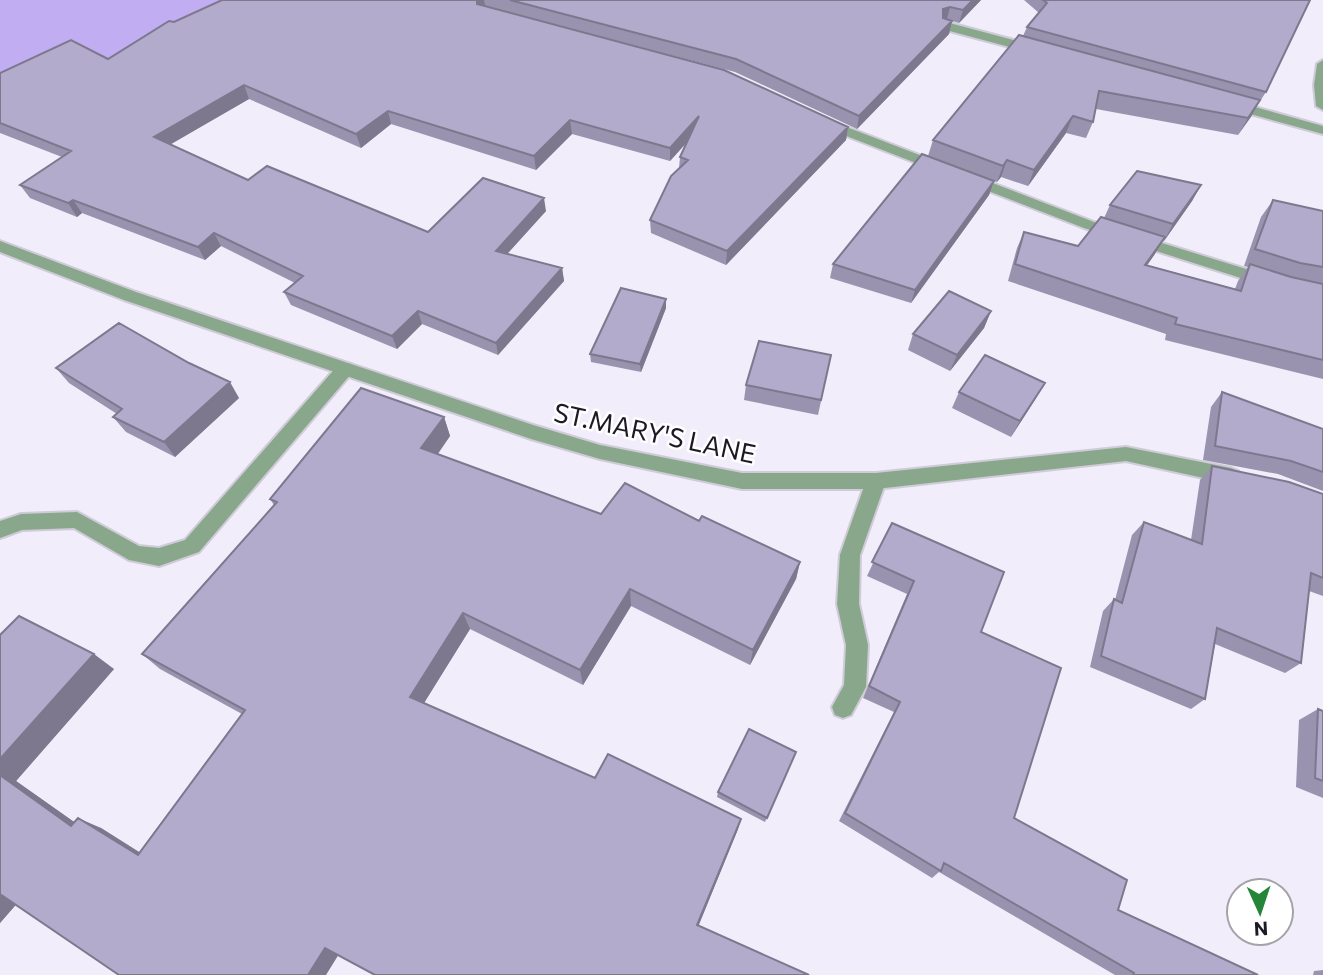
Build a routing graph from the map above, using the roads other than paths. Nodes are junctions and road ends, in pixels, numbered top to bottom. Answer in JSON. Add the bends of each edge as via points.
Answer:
{"nodes":[{"id":1,"x":946,"y":26,"type":"edge"},
{"id":2,"x":1054,"y":55,"type":"edge"},
{"id":3,"x":1323,"y":65,"type":"edge"},
{"id":4,"x":1321,"y":85,"type":"edge"},
{"id":5,"x":1215,"y":100,"type":"edge"},
{"id":6,"x":1323,"y":106,"type":"edge"},
{"id":7,"x":810,"y":116,"type":"edge"},
{"id":8,"x":1323,"y":130,"type":"edge"},
{"id":9,"x":0,"y":246,"type":"edge"},
{"id":10,"x":1285,"y":287,"type":"edge"},
{"id":11,"x":345,"y":369,"type":"junction"},
{"id":12,"x":1250,"y":479,"type":"edge"},
{"id":13,"x":876,"y":481,"type":"junction"},
{"id":14,"x":0,"y":530,"type":"edge"},
{"id":15,"x":843,"y":707,"type":"dead end"}],
"edges":[{"from":1,"to":2,"type":"street"},
{"from":3,"to":4,"type":"street"},
{"from":4,"to":6,"type":"street"},
{"from":5,"to":8,"type":"street"},
{"from":7,"to":10,"type":"street","via":[[1089,225]]},
{"from":9,"to":11,"type":"street","name":"ST.MARY'S LANE"},
{"from":11,"to":13,"type":"street","name":"ST.MARY'S LANE","via":[[600,452],[742,481]]},
{"from":11,"to":14,"type":"street","via":[[192,545],[159,557],[136,554],[77,520],[21,522]]},
{"from":12,"to":13,"type":"street","name":"ST.MARY'S LANE","via":[[1126,454]]},
{"from":13,"to":15,"type":"street","via":[[850,555],[848,604],[857,645],[855,687]]}]}
